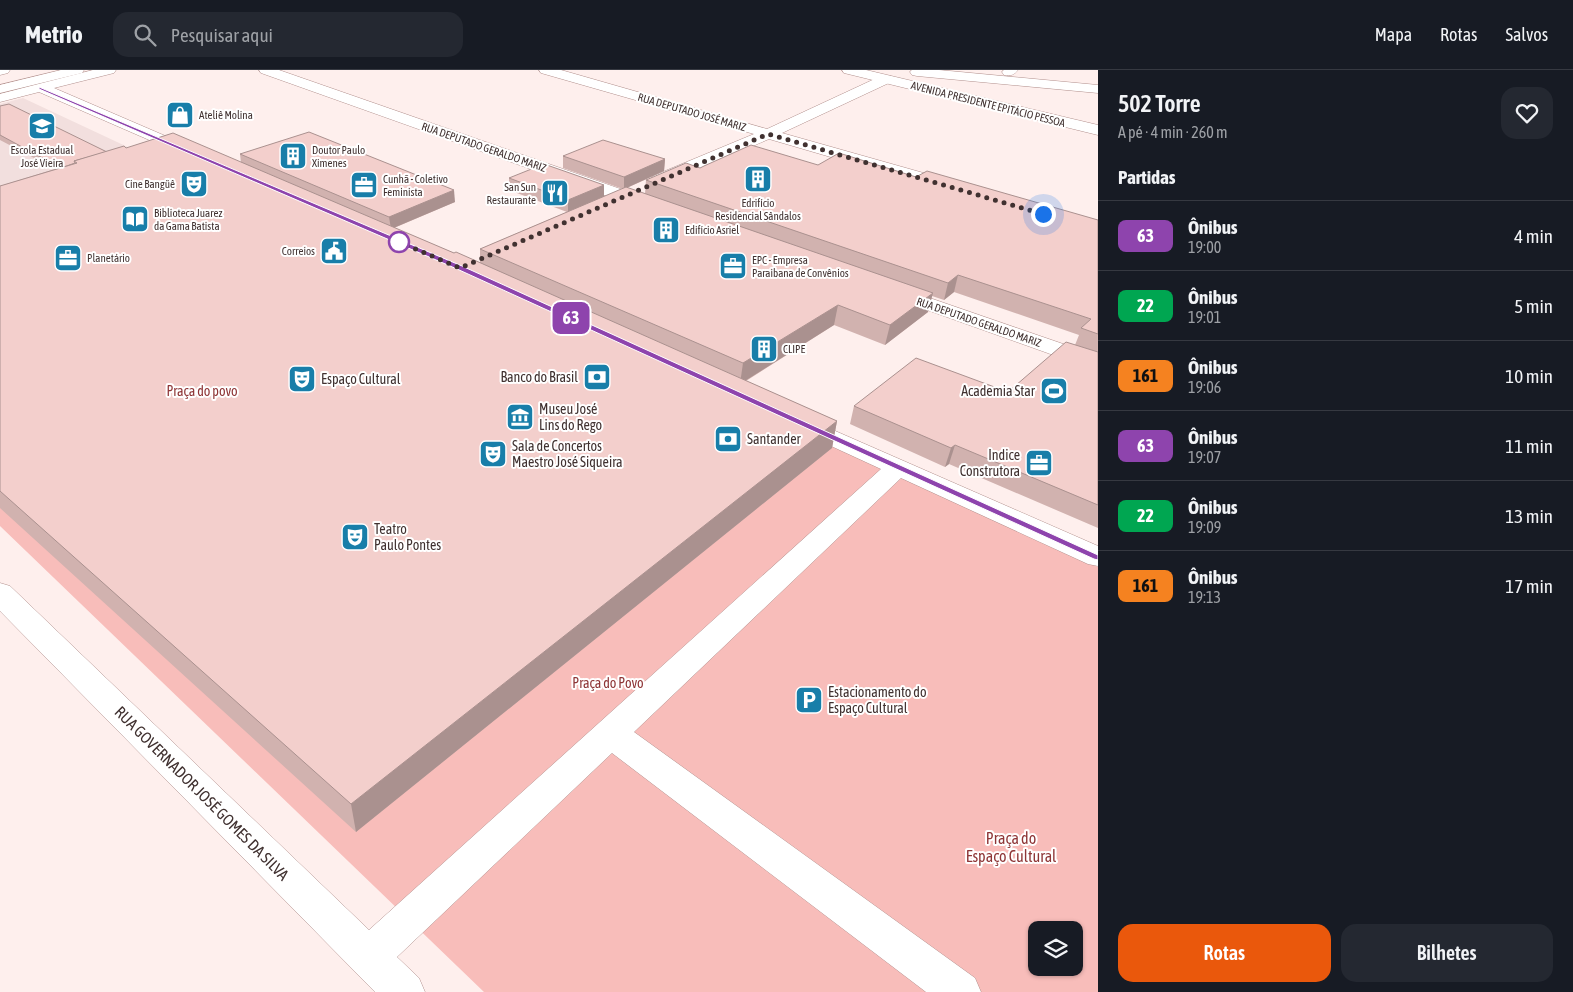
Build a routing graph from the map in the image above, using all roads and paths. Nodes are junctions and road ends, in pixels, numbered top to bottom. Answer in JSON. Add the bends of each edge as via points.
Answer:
{"nodes":[{"id":1,"x":36,"y":70,"type":"edge"},
{"id":2,"x":77,"y":70,"type":"edge"},
{"id":3,"x":109,"y":70,"type":"edge"},
{"id":4,"x":266,"y":70,"type":"edge"},
{"id":5,"x":546,"y":70,"type":"edge"},
{"id":6,"x":849,"y":70,"type":"edge"},
{"id":7,"x":988,"y":70,"type":"edge"},
{"id":8,"x":1010,"y":71,"type":"edge"},
{"id":9,"x":888,"y":73,"type":"edge"},
{"id":10,"x":0,"y":79,"type":"edge"},
{"id":11,"x":1098,"y":79,"type":"edge"},
{"id":12,"x":41,"y":88,"type":"junction"},
{"id":13,"x":0,"y":89,"type":"edge"},
{"id":14,"x":1098,"y":89,"type":"edge"},
{"id":15,"x":0,"y":98,"type":"edge"},
{"id":16,"x":1098,"y":122,"type":"edge"},
{"id":17,"x":1098,"y":130,"type":"edge"},
{"id":18,"x":768,"y":134,"type":"junction"},
{"id":19,"x":211,"y":162,"type":"edge"},
{"id":20,"x":966,"y":191,"type":"edge"},
{"id":21,"x":624,"y":196,"type":"junction"},
{"id":22,"x":606,"y":204,"type":"edge"},
{"id":23,"x":661,"y":209,"type":"edge"},
{"id":24,"x":875,"y":285,"type":"edge"},
{"id":25,"x":1098,"y":364,"type":"edge"},
{"id":26,"x":781,"y":414,"type":"edge"},
{"id":27,"x":898,"y":467,"type":"junction"},
{"id":28,"x":1098,"y":557,"type":"edge"},
{"id":29,"x":0,"y":593,"type":"edge"},
{"id":30,"x":609,"y":732,"type":"junction"},
{"id":31,"x":368,"y":957,"type":"junction"},
{"id":32,"x":404,"y":992,"type":"edge"},
{"id":33,"x":960,"y":992,"type":"edge"}],
"edges":[{"from":1,"to":10,"type":"main road"},
{"from":2,"to":13,"type":"main road"},
{"from":3,"to":12,"type":"main road"},
{"from":4,"to":21,"type":"main road","name":"RUA DEPUTADO GERALDO MARIZ"},
{"from":5,"to":18,"type":"main road","name":"RUA DEPUTADO JOSÉ MARIZ"},
{"from":6,"to":9,"type":"main road","name":"AVENIDA PRESIDENTE EPITÁCIO PESSOA"},
{"from":7,"to":8,"type":"main road"},
{"from":8,"to":11,"type":"main road"},
{"from":9,"to":14,"type":"main road"},
{"from":9,"to":16,"type":"main road","name":"AVENIDA PRESIDENTE EPITÁCIO PESSOA"},
{"from":9,"to":17,"type":"main road","name":"AVENIDA PRESIDENTE EPITÁCIO PESSOA"},
{"from":9,"to":18,"type":"main road"},
{"from":12,"to":15,"type":"main road"},
{"from":12,"to":19,"type":"main road","via":[[166,149]]},
{"from":18,"to":20,"type":"main road","name":"RUA DEPUTADO JOSÉ MARIZ"},
{"from":18,"to":21,"type":"main road"},
{"from":21,"to":22,"type":"main road"},
{"from":21,"to":23,"type":"main road","name":"RUA DEPUTADO GERALDO MARIZ"},
{"from":24,"to":25,"type":"main road","name":"RUA DEPUTADO GERALDO MARIZ"},
{"from":26,"to":27,"type":"main road"},
{"from":27,"to":28,"type":"main road"},
{"from":27,"to":30,"type":"main road"},
{"from":29,"to":31,"type":"main road","name":"RUA GOVERNADOR JOSÉ GOMES DA SILVA"},
{"from":30,"to":31,"type":"main road"},
{"from":30,"to":33,"type":"main road"},
{"from":31,"to":32,"type":"main road","name":"RUA GOVERNADOR JOSÉ GOMES DA SILVA"}]}
